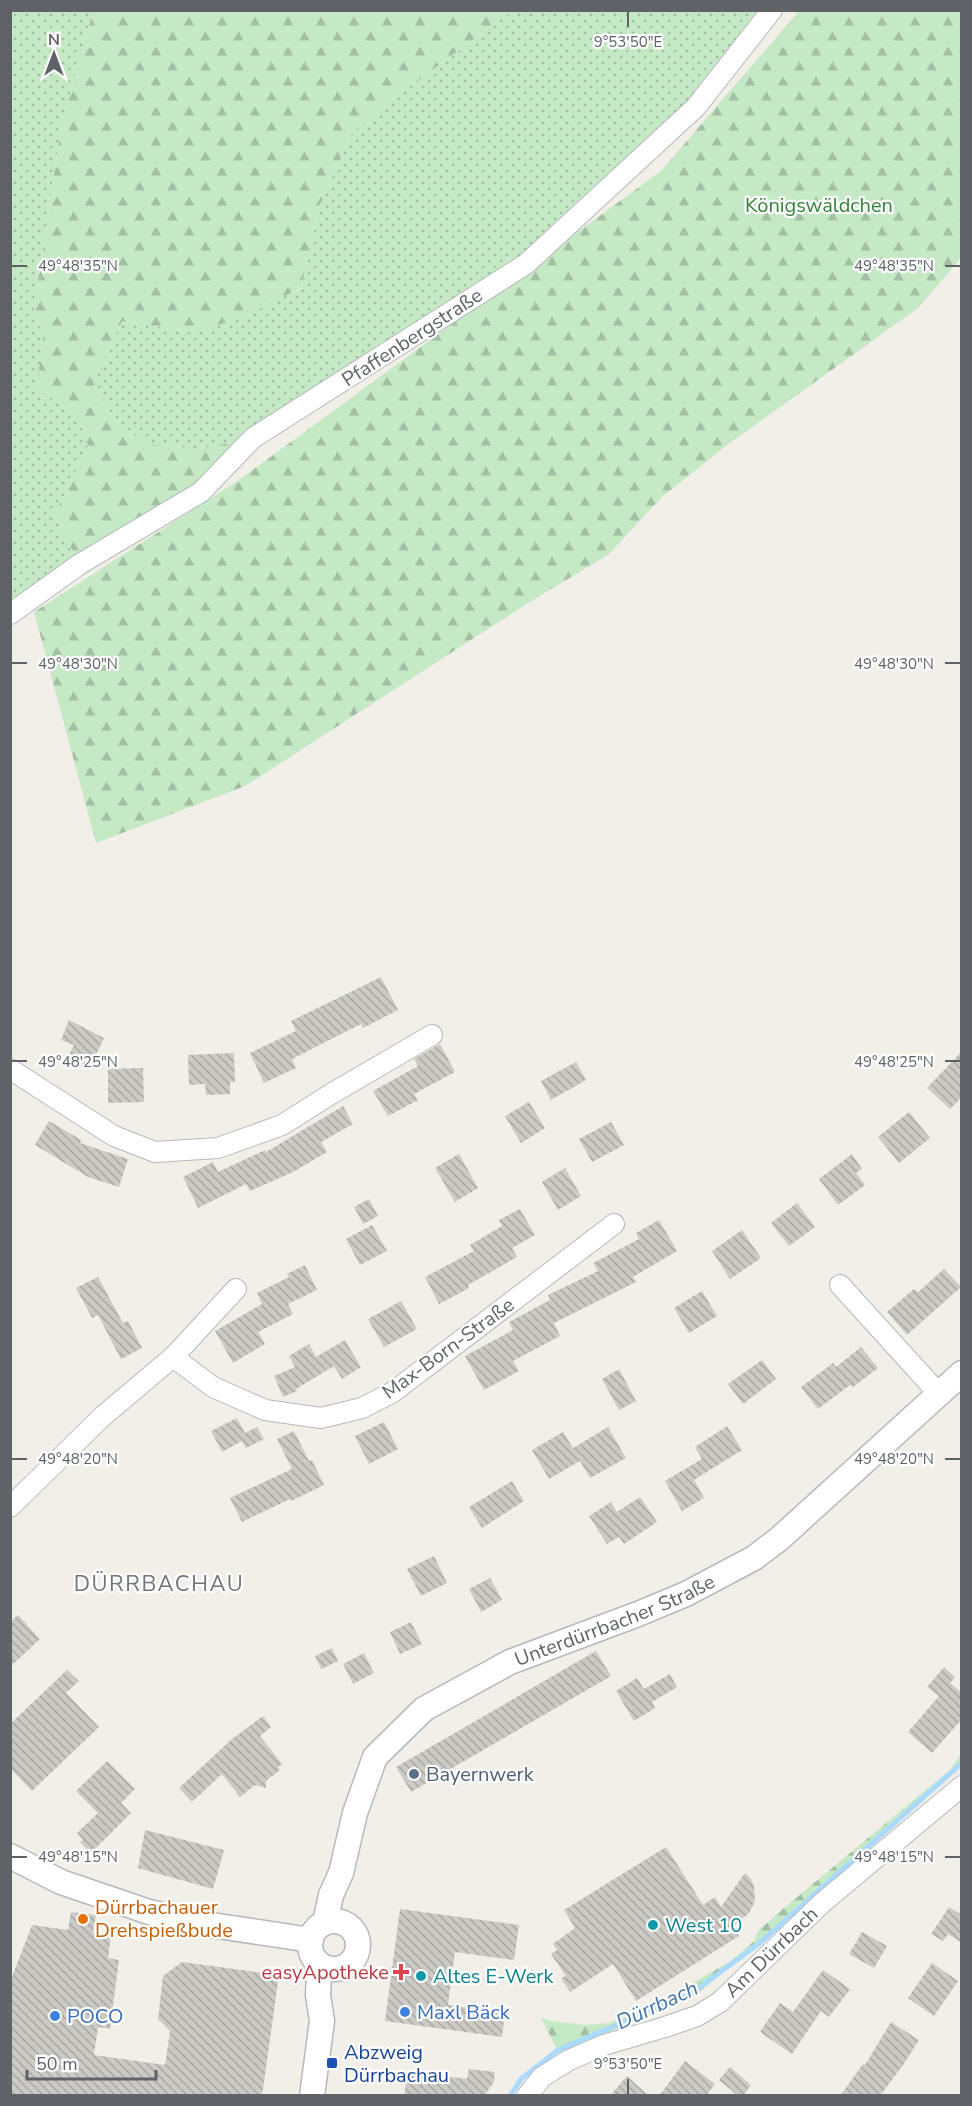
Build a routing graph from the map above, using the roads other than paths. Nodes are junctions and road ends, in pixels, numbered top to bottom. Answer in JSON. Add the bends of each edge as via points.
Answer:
{"nodes":[{"id":1,"x":772,"y":10,"type":"edge"},
{"id":2,"x":10,"y":614,"type":"edge"},
{"id":3,"x":432,"y":1035,"type":"dead end"},
{"id":4,"x":10,"y":1069,"type":"edge"},
{"id":5,"x":614,"y":1224,"type":"dead end"},
{"id":6,"x":840,"y":1286,"type":"dead end"},
{"id":7,"x":236,"y":1289,"type":"dead end"},
{"id":8,"x":173,"y":1357,"type":"junction"},
{"id":9,"x":962,"y":1373,"type":"edge"},
{"id":10,"x":939,"y":1394,"type":"junction"},
{"id":11,"x":10,"y":1507,"type":"edge"},
{"id":12,"x":962,"y":1785,"type":"edge"},
{"id":13,"x":10,"y":1856,"type":"edge"},
{"id":14,"x":341,"y":1873,"type":"junction"},
{"id":15,"x":349,"y":1927,"type":"junction"},
{"id":16,"x":317,"y":1942,"type":"junction"},
{"id":17,"x":343,"y":1968,"type":"junction"},
{"id":18,"x":322,"y":2021,"type":"junction"},
{"id":19,"x":312,"y":2096,"type":"edge"},
{"id":20,"x":527,"y":2096,"type":"edge"}],
"edges":[{"from":1,"to":2,"type":"street","name":"Pfaffenbergstraße","via":[[696,107],[526,264],[253,438],[201,492],[80,564]]},
{"from":3,"to":4,"type":"street","via":[[282,1125],[218,1148],[155,1152],[114,1136]]},
{"from":5,"to":8,"type":"street","name":"Max-Born-Straße","via":[[393,1392],[362,1408],[321,1418],[265,1410],[213,1387]]},
{"from":6,"to":10,"type":"street"},
{"from":7,"to":8,"type":"street"},
{"from":8,"to":11,"type":"street","via":[[103,1416]]},
{"from":9,"to":10,"type":"street","name":"Unterdürrbacher Straße"},
{"from":10,"to":14,"type":"street","name":"Unterdürrbacher Straße","via":[[754,1558],[686,1594],[510,1662],[424,1709],[375,1757],[355,1813]]},
{"from":12,"to":20,"type":"street","name":"Am Dürrbach","via":[[822,1903],[720,2002],[697,2016],[569,2060],[543,2077]]},
{"from":13,"to":16,"type":"street","via":[[61,1882],[149,1912]]},
{"from":14,"to":15,"type":"street","name":"Unterdürrbacher Straße"},
{"from":14,"to":16,"type":"street","name":"Unterdürrbacher Straße"},
{"from":15,"to":16,"type":"street","via":[[336,1922]]},
{"from":15,"to":17,"type":"street","via":[[357,1939],[357,1953]]},
{"from":16,"to":17,"type":"street","via":[[328,1968]]},
{"from":16,"to":18,"type":"street","name":"Unterdürrbacher Straße"},
{"from":17,"to":18,"type":"street","name":"Unterdürrbacher Straße"},
{"from":18,"to":19,"type":"street","name":"Unterdürrbacher Straße"}]}
